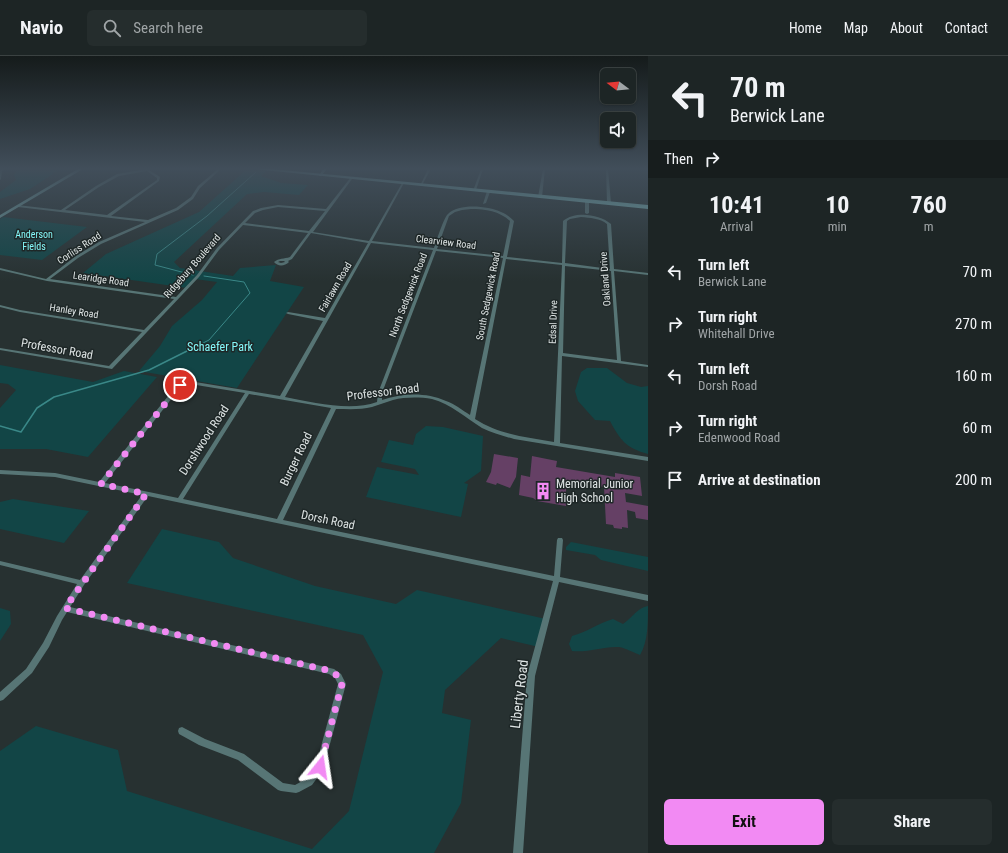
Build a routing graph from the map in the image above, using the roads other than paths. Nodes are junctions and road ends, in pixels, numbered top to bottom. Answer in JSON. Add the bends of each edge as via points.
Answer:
{"nodes":[{"id":1,"x":18,"y":206,"type":"edge"},
{"id":2,"x":20,"y":206,"type":"edge"},
{"id":3,"x":69,"y":206,"type":"edge"},
{"id":4,"x":122,"y":206,"type":"edge"},
{"id":5,"x":181,"y":206,"type":"edge"},
{"id":6,"x":281,"y":206,"type":"edge"},
{"id":7,"x":286,"y":206,"type":"edge"},
{"id":8,"x":330,"y":206,"type":"edge"},
{"id":9,"x":390,"y":206,"type":"edge"},
{"id":10,"x":477,"y":206,"type":"edge"},
{"id":11,"x":485,"y":206,"type":"edge"},
{"id":12,"x":587,"y":206,"type":"edge"},
{"id":13,"x":638,"y":206,"type":"edge"},
{"id":14,"x":648,"y":207,"type":"edge"},
{"id":15,"x":471,"y":208,"type":"junction"},
{"id":16,"x":327,"y":210,"type":"junction"},
{"id":17,"x":493,"y":210,"type":"junction"},
{"id":18,"x":62,"y":211,"type":"junction"},
{"id":19,"x":587,"y":213,"type":"junction"},
{"id":20,"x":580,"y":216,"type":"junction"},
{"id":21,"x":0,"y":217,"type":"edge"},
{"id":22,"x":107,"y":217,"type":"junction"},
{"id":23,"x":594,"y":218,"type":"junction"},
{"id":24,"x":148,"y":222,"type":"junction"},
{"id":25,"x":242,"y":224,"type":"junction"},
{"id":26,"x":310,"y":232,"type":"junction"},
{"id":27,"x":370,"y":242,"type":"junction"},
{"id":28,"x":435,"y":249,"type":"junction"},
{"id":29,"x":505,"y":257,"type":"junction"},
{"id":30,"x":286,"y":260,"type":"dead end"},
{"id":31,"x":564,"y":264,"type":"junction"},
{"id":32,"x":0,"y":269,"type":"edge"},
{"id":33,"x":613,"y":270,"type":"junction"},
{"id":34,"x":648,"y":274,"type":"edge"},
{"id":35,"x":47,"y":280,"type":"junction"},
{"id":36,"x":177,"y":298,"type":"junction"},
{"id":37,"x":0,"y":306,"type":"edge"},
{"id":38,"x":288,"y":313,"type":"dead end"},
{"id":39,"x":326,"y":320,"type":"junction"},
{"id":40,"x":145,"y":331,"type":"junction"},
{"id":41,"x":0,"y":349,"type":"edge"},
{"id":42,"x":561,"y":354,"type":"junction"},
{"id":43,"x":619,"y":362,"type":"junction"},
{"id":44,"x":648,"y":366,"type":"edge"},
{"id":45,"x":110,"y":368,"type":"joint"},
{"id":46,"x":248,"y":392,"type":"junction"},
{"id":47,"x":282,"y":398,"type":"junction"},
{"id":48,"x":379,"y":403,"type":"junction"},
{"id":49,"x":334,"y":407,"type":"junction"},
{"id":50,"x":472,"y":420,"type":"junction"},
{"id":51,"x":557,"y":444,"type":"junction"},
{"id":52,"x":648,"y":459,"type":"edge"},
{"id":53,"x":1,"y":473,"type":"edge"},
{"id":54,"x":101,"y":484,"type":"junction"},
{"id":55,"x":146,"y":494,"type":"junction"},
{"id":56,"x":179,"y":501,"type":"junction"},
{"id":57,"x":279,"y":521,"type":"junction"},
{"id":58,"x":560,"y":540,"type":"dead end"},
{"id":59,"x":0,"y":563,"type":"edge"},
{"id":60,"x":557,"y":579,"type":"junction"},
{"id":61,"x":82,"y":583,"type":"junction"},
{"id":62,"x":648,"y":598,"type":"edge"},
{"id":63,"x":65,"y":608,"type":"junction"},
{"id":64,"x":0,"y":697,"type":"edge"},
{"id":65,"x":182,"y":731,"type":"dead end"},
{"id":66,"x":518,"y":853,"type":"edge"}],
"edges":[{"from":1,"to":21,"type":"street"},
{"from":2,"to":18,"type":"street"},
{"from":3,"to":18,"type":"street"},
{"from":4,"to":22,"type":"street"},
{"from":5,"to":24,"type":"street","name":"Corliss Road"},
{"from":6,"to":25,"type":"street","name":"Ridgebury Boulevard","via":[[254,212]]},
{"from":7,"to":16,"type":"street","name":"Ridgebury Boulevard"},
{"from":8,"to":16,"type":"street"},
{"from":9,"to":27,"type":"street","name":"Fairlawn Road"},
{"from":10,"to":15,"type":"street"},
{"from":11,"to":17,"type":"street"},
{"from":12,"to":19,"type":"street"},
{"from":13,"to":14,"type":"main road"},
{"from":15,"to":17,"type":"street","name":"South Sedgewick Road"},
{"from":15,"to":28,"type":"street","name":"North Sedgewick Road","via":[[454,211],[448,215]]},
{"from":16,"to":26,"type":"street"},
{"from":17,"to":29,"type":"street","name":"South Sedgewick Road","via":[[504,213],[512,221]]},
{"from":18,"to":22,"type":"street"},
{"from":19,"to":20,"type":"street"},
{"from":19,"to":23,"type":"street"},
{"from":20,"to":23,"type":"street","name":"Oakland Drive"},
{"from":20,"to":31,"type":"street","name":"Edsal Drive","via":[[569,217],[565,221]]},
{"from":22,"to":24,"type":"street"},
{"from":23,"to":33,"type":"street","name":"Oakland Drive","via":[[609,224]]},
{"from":24,"to":35,"type":"street","name":"Corliss Road","via":[[89,249]]},
{"from":25,"to":26,"type":"street","name":"Clearview Road"},
{"from":25,"to":36,"type":"street","name":"Ridgebury Boulevard"},
{"from":26,"to":27,"type":"street","name":"Clearview Road"},
{"from":26,"to":30,"type":"street","via":[[291,258]]},
{"from":27,"to":28,"type":"street","name":"Clearview Road"},
{"from":27,"to":39,"type":"street","name":"Fairlawn Road"},
{"from":28,"to":29,"type":"street","name":"Clearview Road"},
{"from":28,"to":48,"type":"street","name":"North Sedgewick Road","via":[[380,393]]},
{"from":29,"to":31,"type":"street","name":"Clearview Road"},
{"from":29,"to":50,"type":"street","name":"South Sedgewick Road"},
{"from":31,"to":33,"type":"street","name":"Clearview Road"},
{"from":31,"to":42,"type":"street","name":"Edsal Drive"},
{"from":32,"to":35,"type":"street","name":"Learidge Road"},
{"from":33,"to":34,"type":"street","name":"Clearview Road"},
{"from":33,"to":43,"type":"street","name":"Oakland Drive"},
{"from":35,"to":36,"type":"street","name":"Learidge Road"},
{"from":36,"to":40,"type":"street","name":"Ridgebury Boulevard"},
{"from":37,"to":40,"type":"street","name":"Hanley Road"},
{"from":38,"to":39,"type":"street"},
{"from":39,"to":47,"type":"street","name":"Fairlawn Road"},
{"from":40,"to":45,"type":"street","name":"Ridgebury Boulevard"},
{"from":41,"to":45,"type":"street","name":"Professor Road"},
{"from":42,"to":43,"type":"street"},
{"from":42,"to":51,"type":"street","name":"Edsal Drive"},
{"from":43,"to":44,"type":"street"},
{"from":46,"to":47,"type":"street","name":"Professor Road"},
{"from":46,"to":54,"type":"street","name":"Professor Road","via":[[183,381]]},
{"from":46,"to":56,"type":"street","name":"Dorshwood Road"},
{"from":47,"to":49,"type":"street","name":"Professor Road"},
{"from":48,"to":49,"type":"street","name":"Professor Road","via":[[358,407]]},
{"from":48,"to":50,"type":"street","name":"Professor Road","via":[[412,396],[427,397],[441,400]]},
{"from":49,"to":57,"type":"street","name":"Burger Road"},
{"from":50,"to":51,"type":"street","name":"Professor Road","via":[[496,432]]},
{"from":51,"to":52,"type":"street","name":"Professor Road"},
{"from":53,"to":54,"type":"street","name":"Dorsh Road","via":[[55,475]]},
{"from":54,"to":55,"type":"street","name":"Dorsh Road"},
{"from":55,"to":56,"type":"street","name":"Dorsh Road"},
{"from":55,"to":61,"type":"street"},
{"from":56,"to":57,"type":"street","name":"Dorsh Road"},
{"from":57,"to":60,"type":"street","name":"Dorsh Road"},
{"from":58,"to":60,"type":"street","name":"Liberty Road"},
{"from":59,"to":61,"type":"street"},
{"from":60,"to":62,"type":"street","name":"Dorsh Road"},
{"from":60,"to":66,"type":"street","name":"Liberty Road","via":[[531,676]]},
{"from":61,"to":63,"type":"street"},
{"from":63,"to":64,"type":"street","via":[[29,671]]},
{"from":63,"to":65,"type":"street","via":[[331,671],[338,676],[342,684],[320,767],[309,782],[296,789],[281,787],[241,757],[202,742]]}]}
